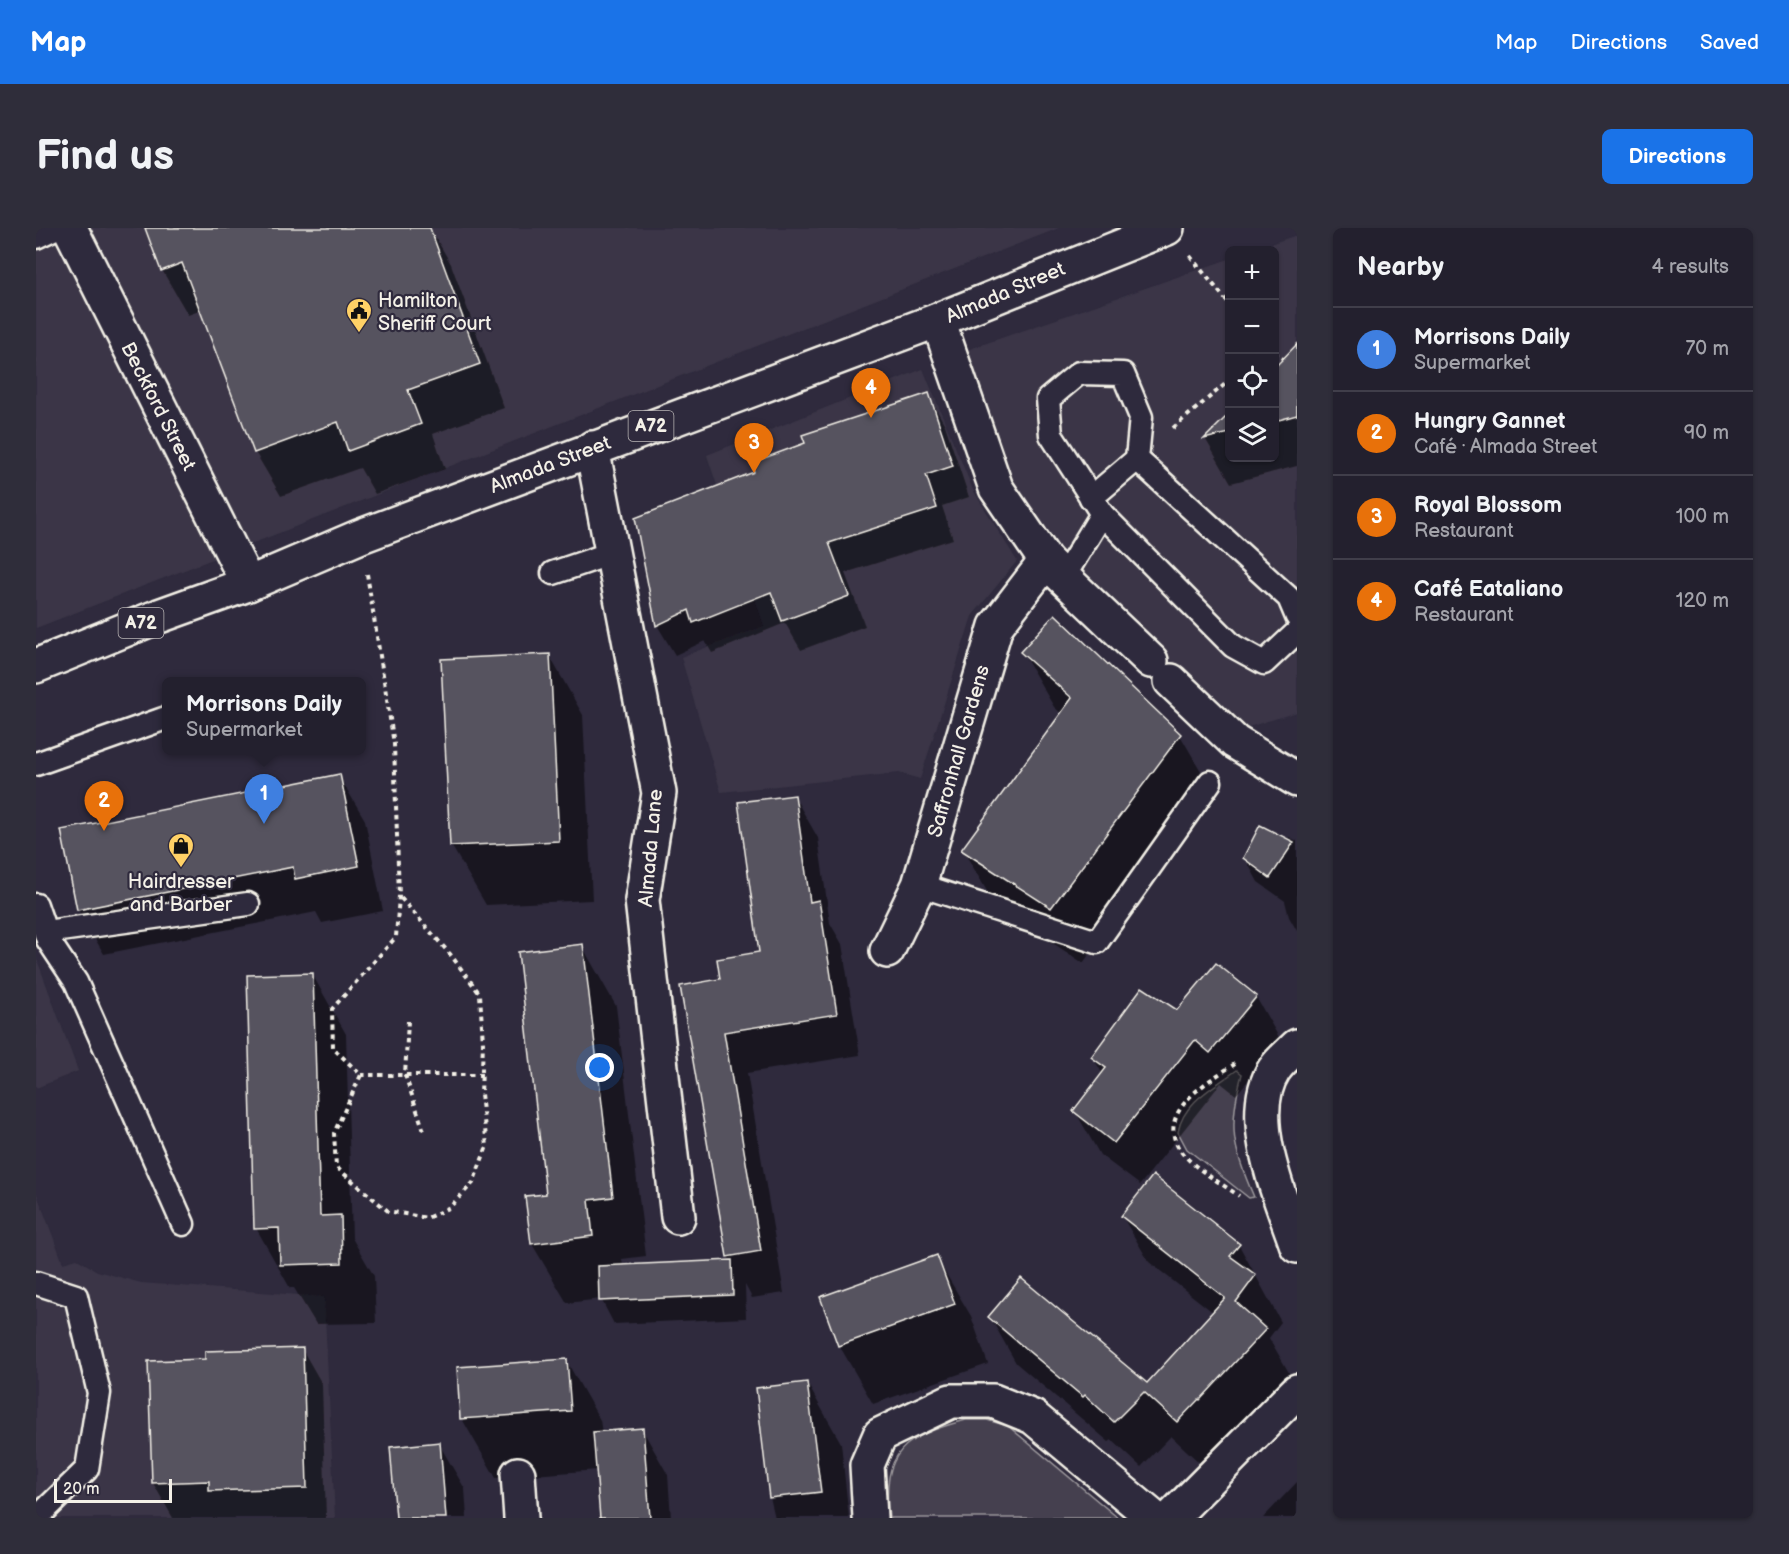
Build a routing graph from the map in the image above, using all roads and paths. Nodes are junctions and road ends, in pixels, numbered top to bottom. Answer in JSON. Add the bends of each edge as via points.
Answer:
{"nodes":[{"id":1,"x":55,"y":228,"type":"edge"},
{"id":2,"x":70,"y":228,"type":"edge"},
{"id":3,"x":1167,"y":228,"type":"edge"},
{"id":4,"x":36,"y":237,"type":"edge"},
{"id":5,"x":1187,"y":253,"type":"dead end"},
{"id":6,"x":1225,"y":300,"type":"edge"},
{"id":7,"x":938,"y":320,"type":"junction"},
{"id":8,"x":1277,"y":354,"type":"edge"},
{"id":9,"x":1283,"y":359,"type":"dead end"},
{"id":10,"x":1225,"y":384,"type":"edge"},
{"id":11,"x":592,"y":448,"type":"junction"},
{"id":12,"x":1137,"y":459,"type":"junction"},
{"id":13,"x":1097,"y":506,"type":"junction"},
{"id":14,"x":361,"y":536,"type":"junction"},
{"id":15,"x":612,"y":553,"type":"junction"},
{"id":16,"x":1054,"y":570,"type":"junction"},
{"id":17,"x":553,"y":573,"type":"dead end"},
{"id":18,"x":248,"y":584,"type":"junction"},
{"id":19,"x":1297,"y":616,"type":"edge"},
{"id":20,"x":1297,"y":632,"type":"edge"},
{"id":21,"x":36,"y":666,"type":"edge"},
{"id":22,"x":162,"y":719,"type":"edge"},
{"id":23,"x":36,"y":764,"type":"edge"},
{"id":24,"x":1297,"y":780,"type":"edge"},
{"id":25,"x":1210,"y":782,"type":"dead end"},
{"id":26,"x":919,"y":885,"type":"junction"},
{"id":27,"x":399,"y":896,"type":"junction"},
{"id":28,"x":248,"y":904,"type":"dead end"},
{"id":29,"x":36,"y":905,"type":"edge"},
{"id":30,"x":43,"y":937,"type":"edge"},
{"id":31,"x":887,"y":951,"type":"dead end"},
{"id":32,"x":408,"y":1021,"type":"dead end"},
{"id":33,"x":1297,"y":1046,"type":"edge"},
{"id":34,"x":361,"y":1075,"type":"junction"},
{"id":35,"x":405,"y":1075,"type":"junction"},
{"id":36,"x":482,"y":1075,"type":"junction"},
{"id":37,"x":1271,"y":1079,"type":"junction"},
{"id":38,"x":425,"y":1134,"type":"dead end"},
{"id":39,"x":1283,"y":1205,"type":"junction"},
{"id":40,"x":678,"y":1218,"type":"dead end"},
{"id":41,"x":183,"y":1224,"type":"dead end"},
{"id":42,"x":1297,"y":1246,"type":"edge"},
{"id":43,"x":36,"y":1283,"type":"edge"},
{"id":44,"x":1297,"y":1391,"type":"edge"},
{"id":45,"x":518,"y":1474,"type":"dead end"},
{"id":46,"x":36,"y":1514,"type":"edge"},
{"id":47,"x":521,"y":1518,"type":"edge"},
{"id":48,"x":870,"y":1518,"type":"edge"},
{"id":49,"x":1154,"y":1518,"type":"edge"},
{"id":50,"x":1172,"y":1518,"type":"edge"}],
"edges":[{"from":1,"to":4,"type":"lane"},
{"from":2,"to":18,"type":"street","name":"Beckford Street"},
{"from":3,"to":7,"type":"street","name":"Almada Street","number":"A72"},
{"from":5,"to":6,"type":"path"},
{"from":7,"to":11,"type":"street","name":"Almada Street","number":"A72"},
{"from":7,"to":16,"type":"street","via":[[996,488]]},
{"from":8,"to":9,"type":"path"},
{"from":10,"to":12,"type":"path"},
{"from":11,"to":14,"type":"street","name":"Almada Street","number":"A72"},
{"from":11,"to":15,"type":"street","name":"Almada Lane"},
{"from":12,"to":13,"type":"lane"},
{"from":12,"to":13,"type":"lane","via":[[1141,417],[1124,374],[1079,373],[1048,399],[1051,435]]},
{"from":12,"to":19,"type":"lane","via":[[1288,598]]},
{"from":13,"to":16,"type":"lane"},
{"from":13,"to":20,"type":"lane","via":[[1233,646],[1264,663]]},
{"from":14,"to":18,"type":"street","name":"Almada Street","number":"A72"},
{"from":14,"to":27,"type":"path","via":[[394,744]]},
{"from":15,"to":17,"type":"lane"},
{"from":15,"to":40,"type":"street","name":"Almada Lane","via":[[659,793],[642,900]]},
{"from":16,"to":24,"type":"street","via":[[1235,742]]},
{"from":16,"to":26,"type":"street","name":"Saffronhall Gardens","via":[[996,626]]},
{"from":18,"to":21,"type":"street","name":"Almada Street","number":"A72"},
{"from":22,"to":23,"type":"lane"},
{"from":25,"to":26,"type":"lane","via":[[1096,942]]},
{"from":26,"to":31,"type":"street","name":"Saffronhall Gardens"},
{"from":27,"to":34,"type":"path","via":[[396,937],[332,1009],[333,1048]]},
{"from":27,"to":36,"type":"path","via":[[480,994]]},
{"from":28,"to":30,"type":"lane"},
{"from":29,"to":30,"type":"lane"},
{"from":30,"to":41,"type":"lane","via":[[76,982]]},
{"from":32,"to":35,"type":"path"},
{"from":33,"to":37,"type":"street","via":[[1274,1070]]},
{"from":34,"to":35,"type":"path"},
{"from":34,"to":36,"type":"path","via":[[334,1133],[336,1167],[388,1211],[427,1218],[450,1207],[473,1183],[487,1146]]},
{"from":35,"to":36,"type":"path"},
{"from":35,"to":38,"type":"path"},
{"from":37,"to":39,"type":"street","via":[[1263,1105],[1265,1145]]},
{"from":37,"to":39,"type":"path","via":[[1240,1062],[1204,1083],[1187,1099],[1172,1129],[1175,1143],[1185,1156],[1254,1207]]},
{"from":39,"to":42,"type":"street"},
{"from":43,"to":46,"type":"lane","via":[[76,1296],[99,1394],[87,1469],[42,1513]]},
{"from":44,"to":50,"type":"street"},
{"from":45,"to":47,"type":"street"},
{"from":48,"to":49,"type":"street","via":[[867,1465],[880,1435],[951,1401],[993,1401],[1033,1418]]}]}
